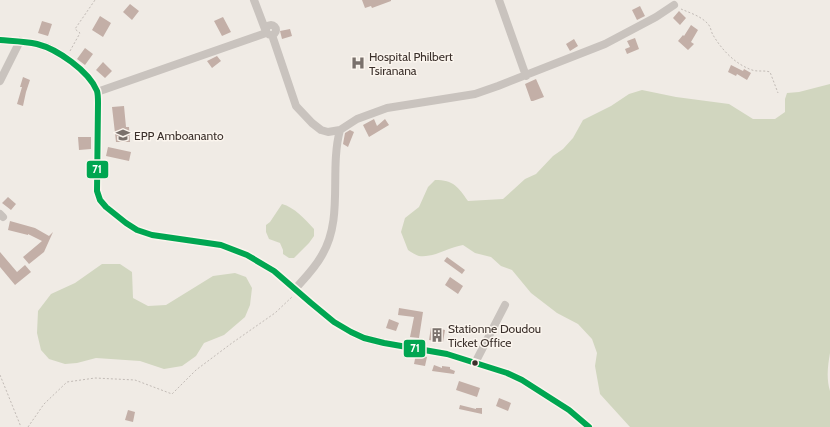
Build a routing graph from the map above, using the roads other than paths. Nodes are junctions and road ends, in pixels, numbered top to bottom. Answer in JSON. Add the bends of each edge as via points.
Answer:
{"nodes":[{"id":1,"x":254,"y":0,"type":"edge"},
{"id":2,"x":499,"y":0,"type":"edge"},
{"id":3,"x":674,"y":5,"type":"road end"},
{"id":4,"x":268,"y":33,"type":"junction"},
{"id":5,"x":0,"y":40,"type":"edge"},
{"id":6,"x":20,"y":41,"type":"junction"},
{"id":7,"x":526,"y":76,"type":"junction"},
{"id":8,"x":0,"y":81,"type":"edge"},
{"id":9,"x":97,"y":92,"type":"junction"},
{"id":10,"x":340,"y":130,"type":"junction"},
{"id":11,"x":297,"y":291,"type":"junction"},
{"id":12,"x":505,"y":305,"type":"dead end"},
{"id":13,"x":475,"y":363,"type":"junction"},
{"id":14,"x":589,"y":427,"type":"edge"}],
"edges":[{"from":1,"to":4,"type":"street"},
{"from":2,"to":7,"type":"street"},
{"from":3,"to":7,"type":"street","via":[[605,44]]},
{"from":4,"to":9,"type":"street"},
{"from":4,"to":10,"type":"street","via":[[296,106],[321,130]]},
{"from":5,"to":6,"type":"street"},
{"from":6,"to":8,"type":"street"},
{"from":6,"to":9,"type":"street","via":[[47,47],[74,63],[91,81]]},
{"from":7,"to":10,"type":"street","via":[[475,94],[387,108],[357,119]]},
{"from":9,"to":11,"type":"street","via":[[97,191],[106,207],[144,234],[221,246],[247,255],[274,271]]},
{"from":10,"to":11,"type":"street","via":[[336,148],[334,210],[330,235],[322,255]]},
{"from":11,"to":13,"type":"street","via":[[334,322],[364,338],[432,351]]},
{"from":12,"to":13,"type":"street"},
{"from":13,"to":14,"type":"street","via":[[522,380],[569,410]]}]}
